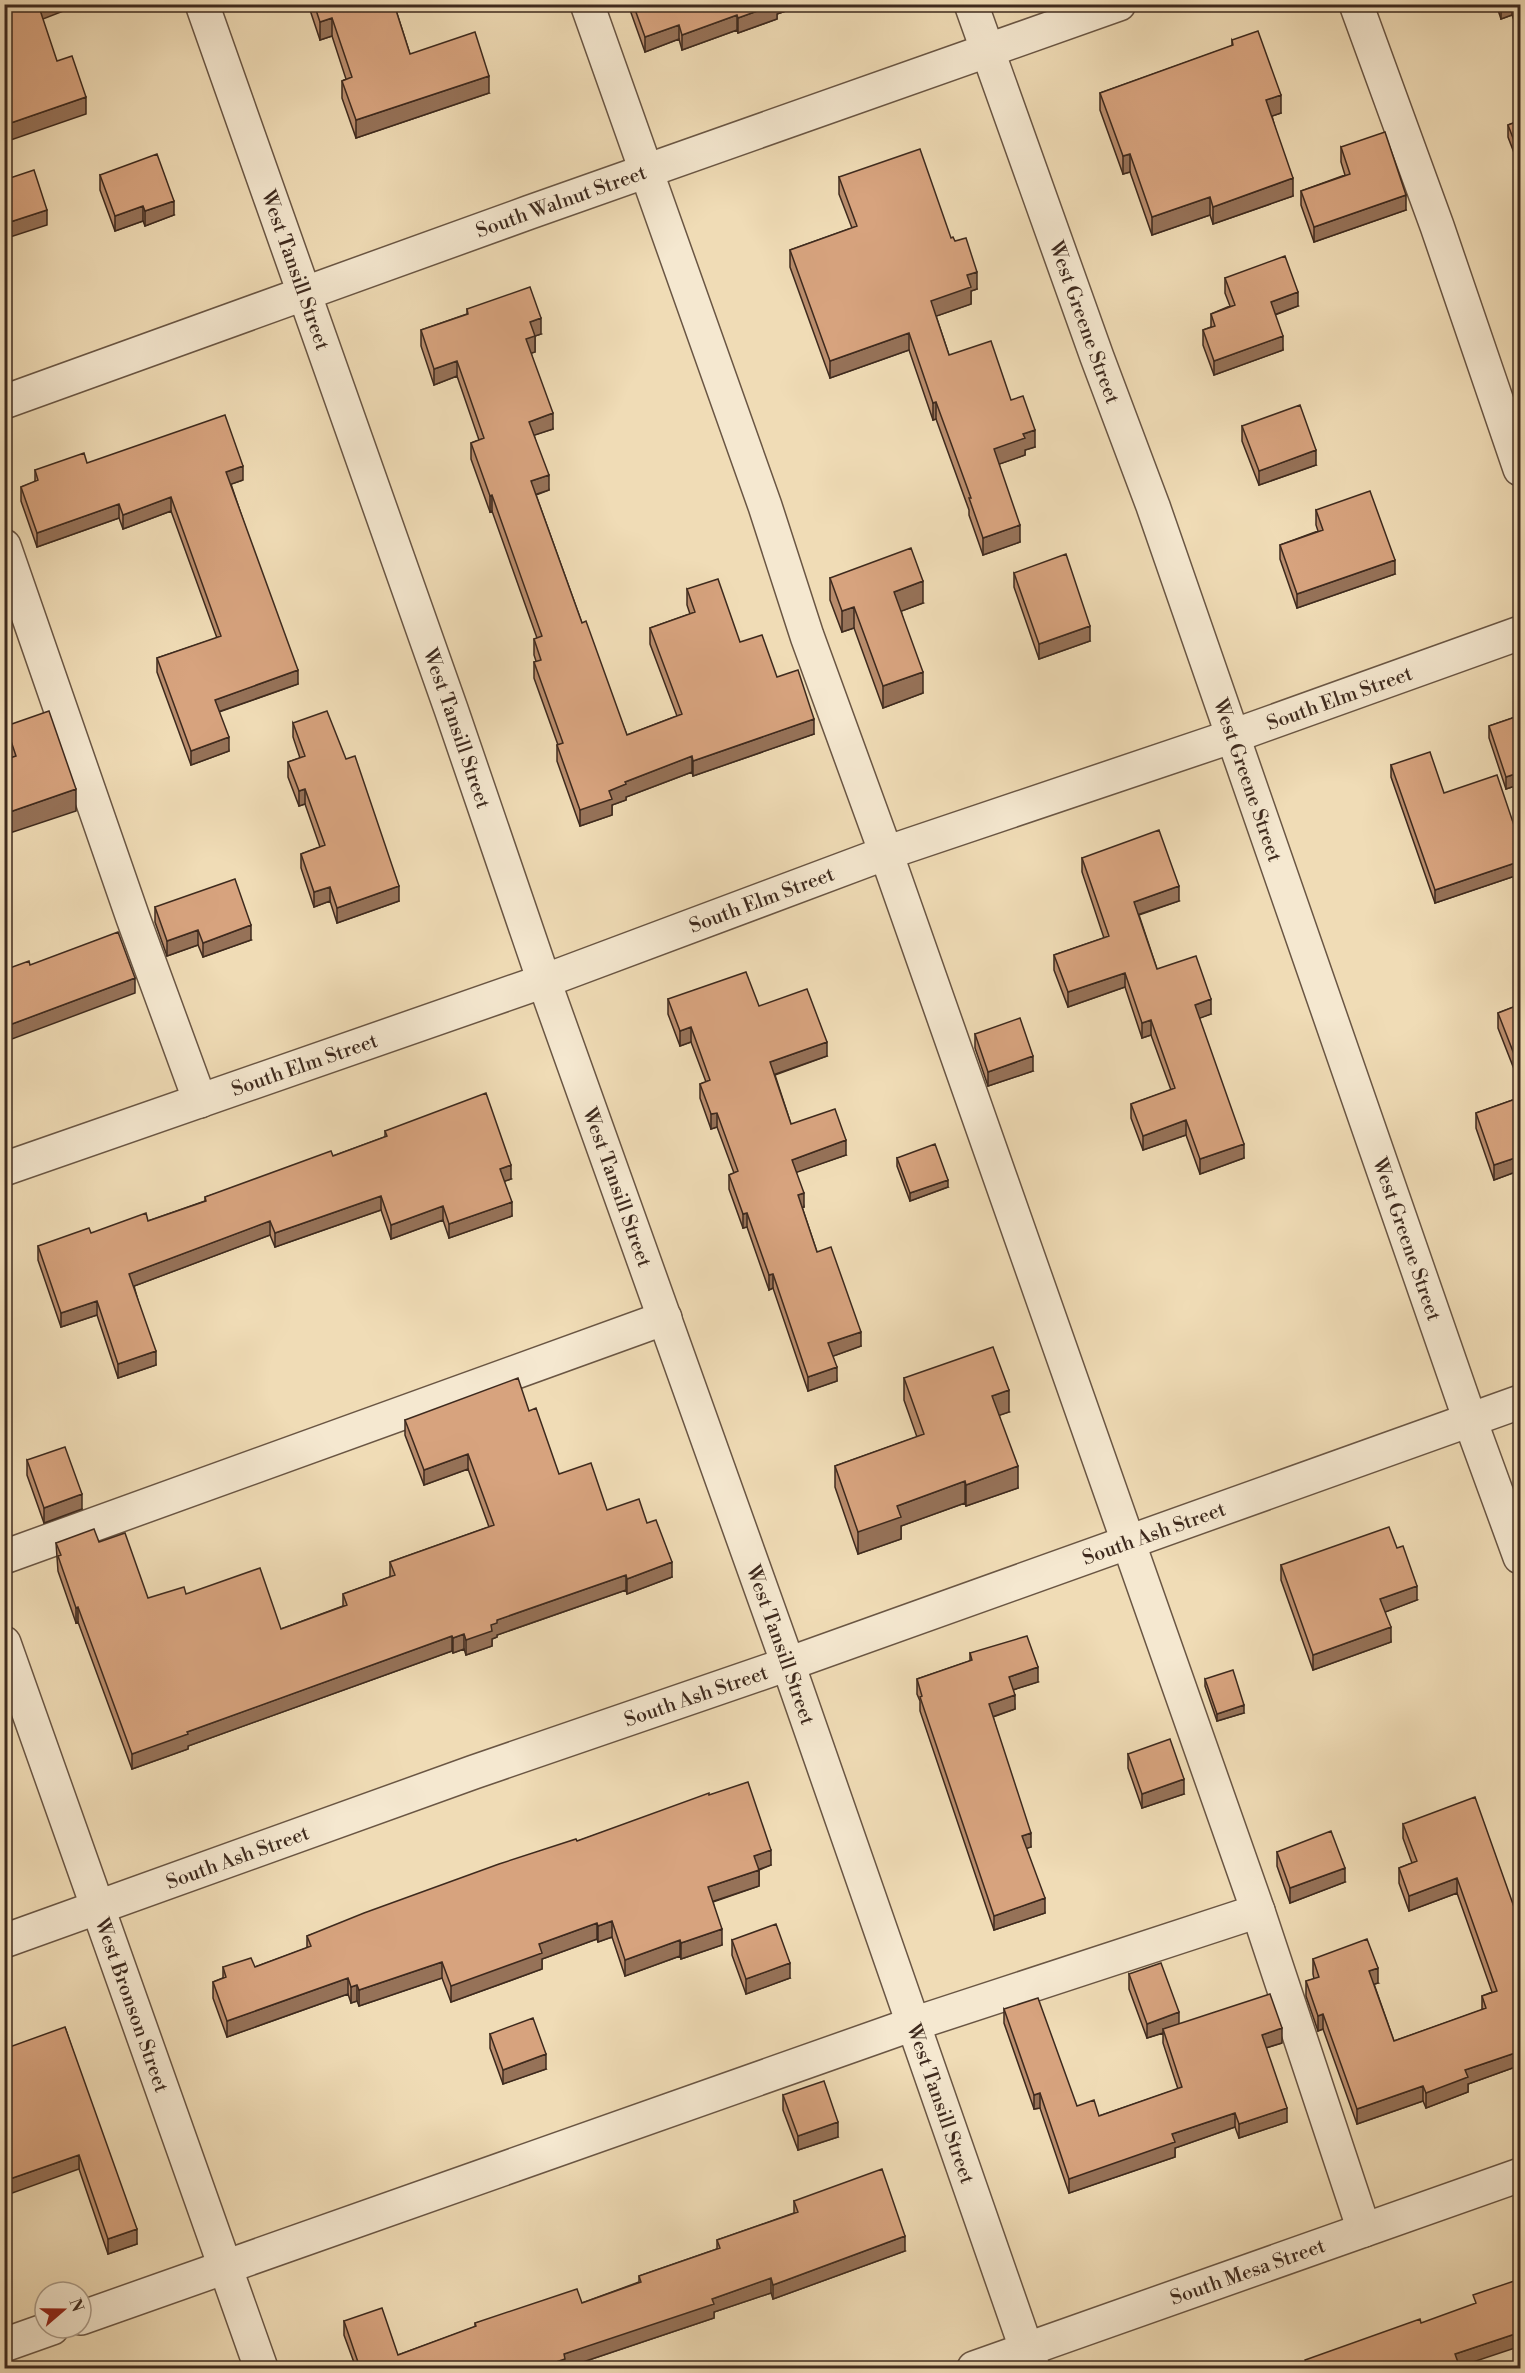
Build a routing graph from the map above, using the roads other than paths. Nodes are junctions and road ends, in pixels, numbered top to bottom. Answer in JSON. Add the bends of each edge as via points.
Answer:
{"nodes":[{"id":1,"x":202,"y":4,"type":"edge"},
{"id":2,"x":587,"y":4,"type":"edge"},
{"id":3,"x":971,"y":4,"type":"edge"},
{"id":4,"x":1119,"y":4,"type":"edge"},
{"id":5,"x":1356,"y":4,"type":"edge"},
{"id":6,"x":987,"y":51,"type":"junction"},
{"id":7,"x":646,"y":170,"type":"junction"},
{"id":8,"x":304,"y":292,"type":"junction"},
{"id":9,"x":4,"y":402,"type":"edge"},
{"id":10,"x":1521,"y":469,"type":"edge"},
{"id":11,"x":4,"y":546,"type":"edge"},
{"id":12,"x":1521,"y":633,"type":"edge"},
{"id":13,"x":1233,"y":736,"type":"junction"},
{"id":14,"x":886,"y":853,"type":"junction"},
{"id":15,"x":544,"y":981,"type":"junction"},
{"id":16,"x":200,"y":1101,"type":"junction"},
{"id":17,"x":4,"y":1169,"type":"edge"},
{"id":18,"x":665,"y":1318,"type":"junction"},
{"id":19,"x":1521,"y":1402,"type":"edge"},
{"id":20,"x":1470,"y":1420,"type":"junction"},
{"id":21,"x":1127,"y":1543,"type":"junction"},
{"id":22,"x":4,"y":1557,"type":"edge"},
{"id":23,"x":1521,"y":1557,"type":"edge"},
{"id":24,"x":4,"y":1642,"type":"edge"},
{"id":25,"x":788,"y":1664,"type":"junction"},
{"id":26,"x":99,"y":1907,"type":"junction"},
{"id":27,"x":1258,"y":1911,"type":"junction"},
{"id":28,"x":4,"y":1941,"type":"edge"},
{"id":29,"x":913,"y":2024,"type":"junction"},
{"id":30,"x":1521,"y":2175,"type":"edge"},
{"id":31,"x":1364,"y":2230,"type":"junction"},
{"id":32,"x":224,"y":2267,"type":"junction"},
{"id":33,"x":93,"y":2314,"type":"edge"},
{"id":34,"x":33,"y":2335,"type":"edge"},
{"id":35,"x":4,"y":2345,"type":"edge"},
{"id":36,"x":1030,"y":2359,"type":"edge"},
{"id":37,"x":261,"y":2368,"type":"edge"},
{"id":38,"x":974,"y":2368,"type":"edge"}],
"edges":[{"from":1,"to":8,"type":"street","name":"West Tansill Street"},
{"from":2,"to":7,"type":"street"},
{"from":3,"to":6,"type":"street","name":"West Greene Street"},
{"from":4,"to":6,"type":"street","name":"South Walnut Street"},
{"from":5,"to":10,"type":"street"},
{"from":6,"to":7,"type":"street","name":"South Walnut Street"},
{"from":6,"to":13,"type":"street","name":"West Greene Street"},
{"from":7,"to":8,"type":"street","name":"South Walnut Street"},
{"from":7,"to":14,"type":"street"},
{"from":8,"to":9,"type":"street","name":"South Walnut Street"},
{"from":8,"to":15,"type":"street","name":"West Tansill Street"},
{"from":11,"to":16,"type":"street"},
{"from":12,"to":13,"type":"street","name":"South Elm Street"},
{"from":13,"to":14,"type":"street","name":"South Elm Street"},
{"from":13,"to":20,"type":"street","name":"West Greene Street"},
{"from":14,"to":15,"type":"street","name":"South Elm Street"},
{"from":14,"to":21,"type":"street"},
{"from":15,"to":16,"type":"street","name":"South Elm Street"},
{"from":15,"to":18,"type":"street","name":"West Tansill Street"},
{"from":16,"to":17,"type":"street","name":"South Elm Street"},
{"from":18,"to":22,"type":"street"},
{"from":18,"to":25,"type":"street","name":"West Tansill Street"},
{"from":19,"to":20,"type":"street","name":"South Ash Street"},
{"from":20,"to":21,"type":"street","name":"South Ash Street"},
{"from":20,"to":23,"type":"street","name":"West Greene Street"},
{"from":21,"to":25,"type":"street","name":"South Ash Street"},
{"from":21,"to":27,"type":"street"},
{"from":24,"to":26,"type":"street","name":"West Bronson Street"},
{"from":25,"to":26,"type":"street","name":"South Ash Street"},
{"from":25,"to":29,"type":"street","name":"West Tansill Street"},
{"from":26,"to":28,"type":"street","name":"South Ash Street"},
{"from":26,"to":32,"type":"street","name":"West Bronson Street"},
{"from":27,"to":29,"type":"street"},
{"from":27,"to":31,"type":"street"},
{"from":29,"to":32,"type":"street"},
{"from":29,"to":36,"type":"street","name":"West Tansill Street"},
{"from":30,"to":31,"type":"street","name":"South Mesa Street"},
{"from":31,"to":36,"type":"street","name":"South Mesa Street"},
{"from":32,"to":33,"type":"street"},
{"from":32,"to":37,"type":"street","name":"West Bronson Street"},
{"from":34,"to":35,"type":"street"},
{"from":36,"to":38,"type":"street","name":"South Mesa Street"}]}
